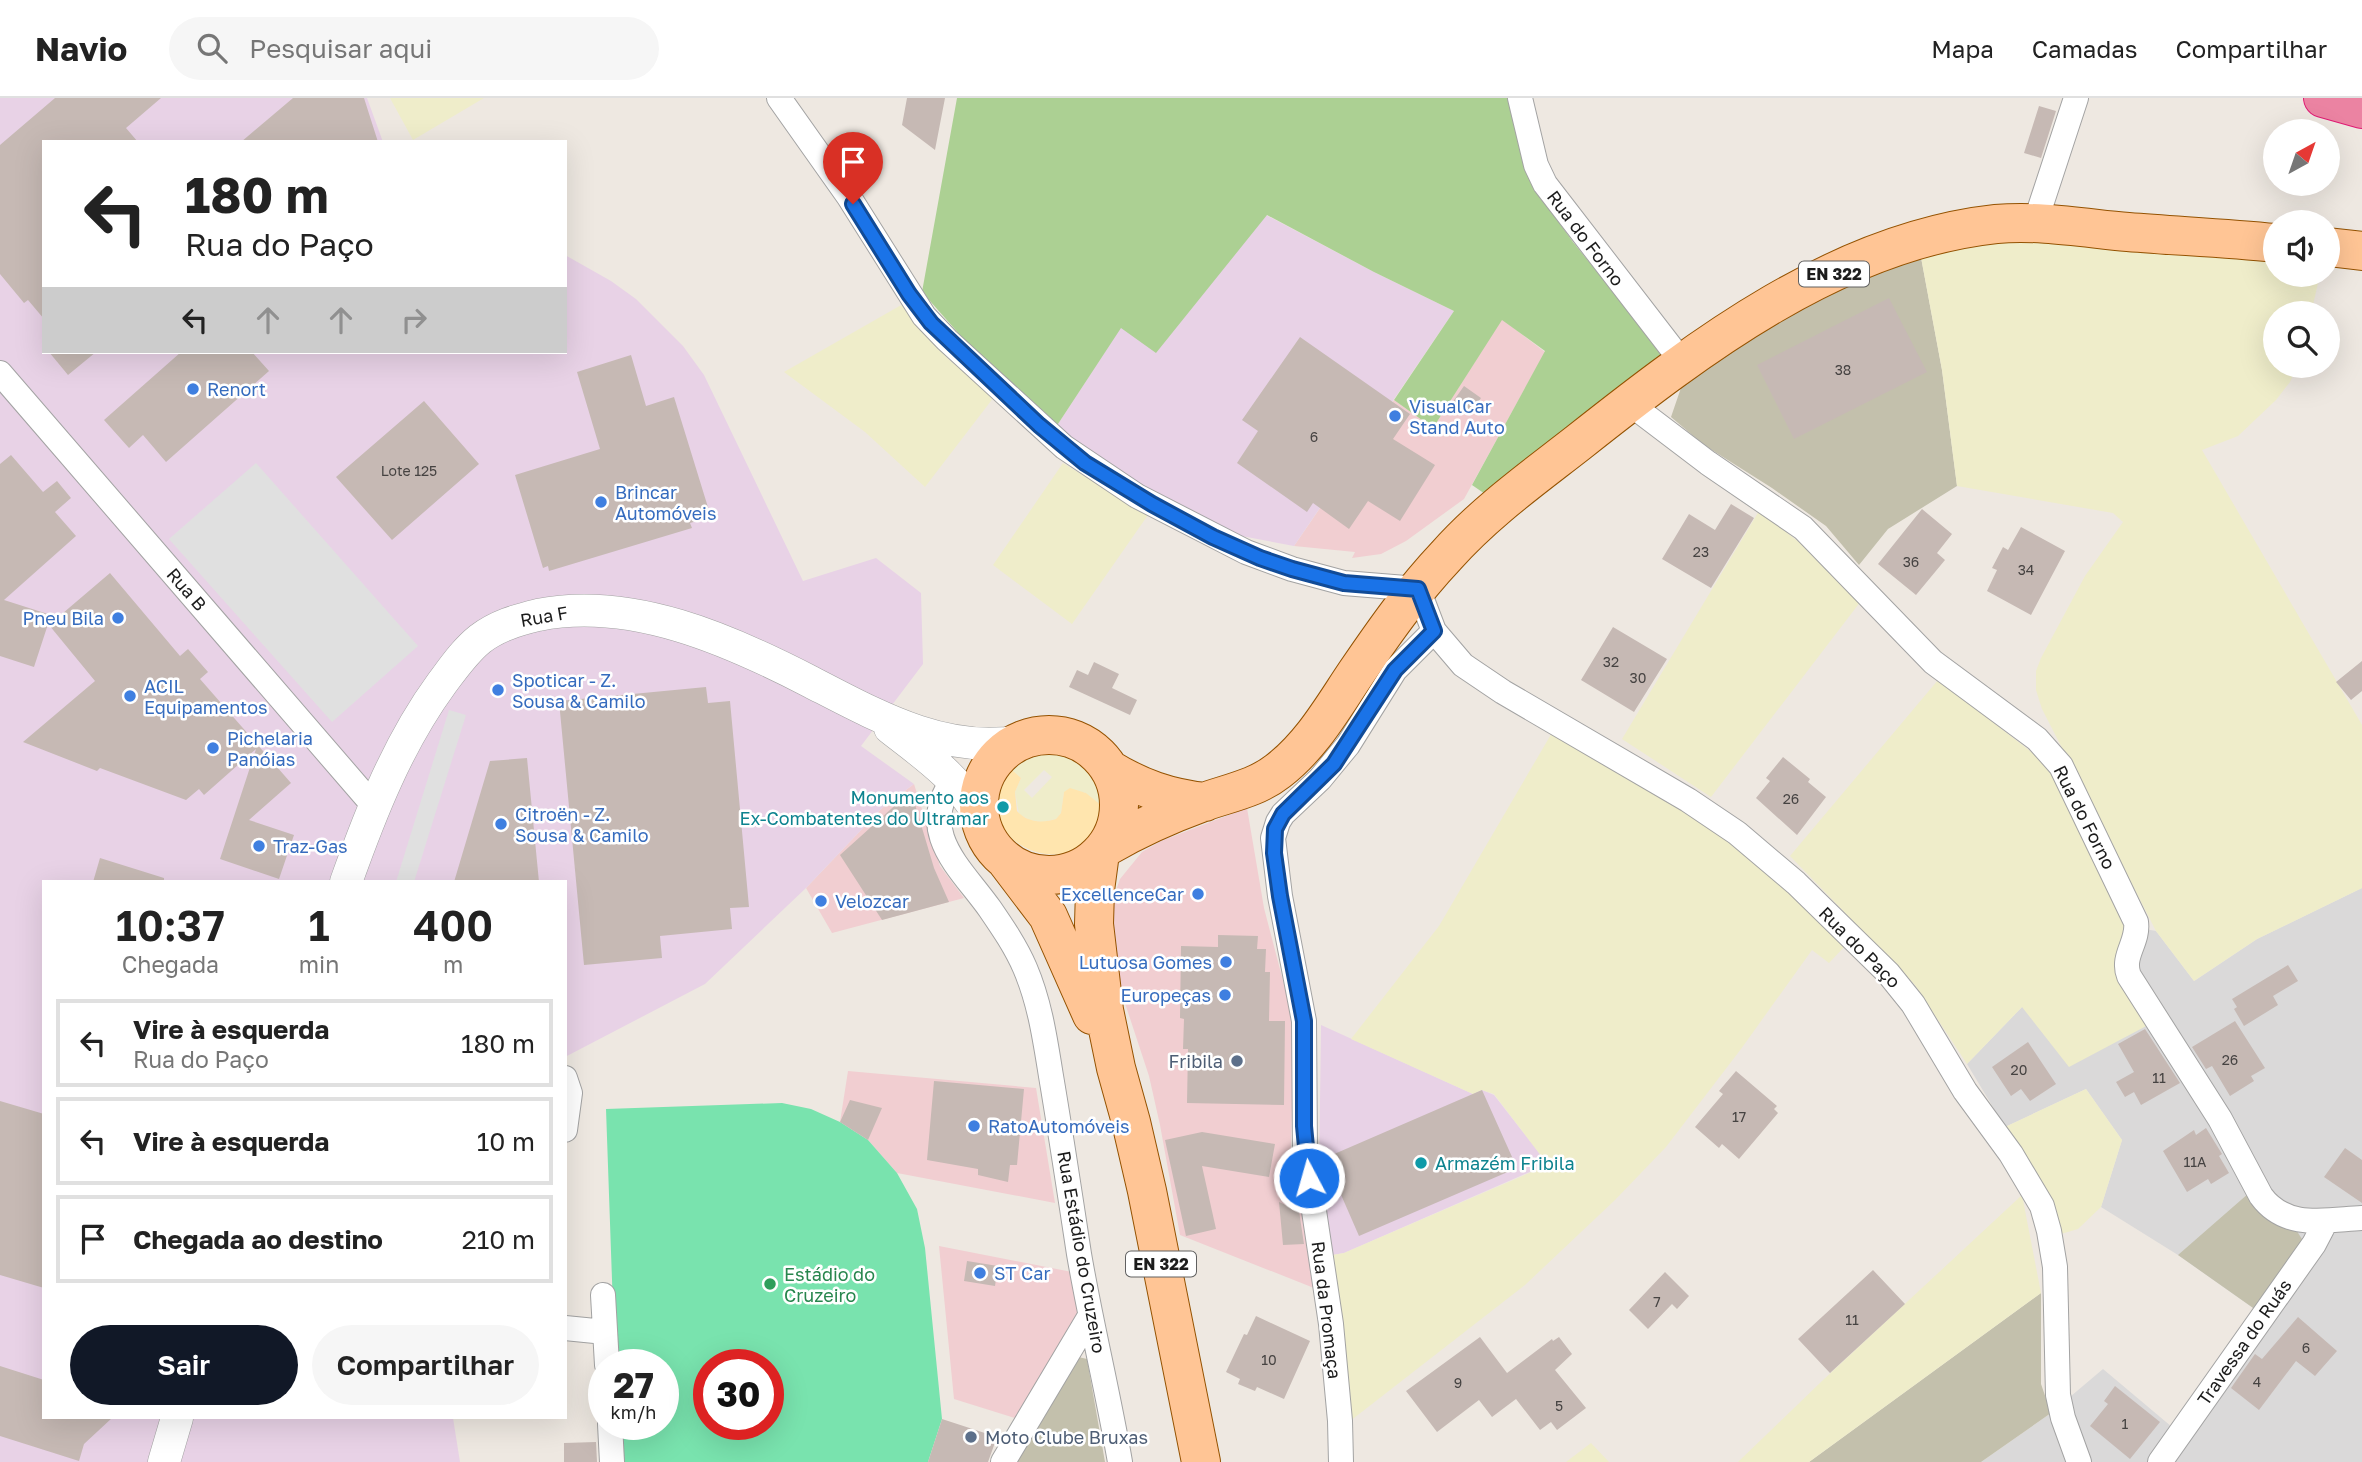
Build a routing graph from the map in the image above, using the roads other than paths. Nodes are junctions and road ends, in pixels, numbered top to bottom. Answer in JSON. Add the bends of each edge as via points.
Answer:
{"nodes":[{"id":1,"x":779,"y":98,"type":"edge"},
{"id":2,"x":1520,"y":98,"type":"edge"},
{"id":3,"x":2076,"y":98,"type":"edge"},
{"id":4,"x":2323,"y":98,"type":"edge"},
{"id":5,"x":2362,"y":109,"type":"edge"},
{"id":6,"x":2035,"y":223,"type":"junction"},
{"id":7,"x":2263,"y":242,"type":"edge"},
{"id":8,"x":2340,"y":248,"type":"edge"},
{"id":9,"x":2362,"y":251,"type":"edge"},
{"id":10,"x":1682,"y":363,"type":"junction"},
{"id":11,"x":0,"y":373,"type":"edge"},
{"id":12,"x":1629,"y":403,"type":"junction"},
{"id":13,"x":1418,"y":589,"type":"junction"},
{"id":14,"x":1434,"y":631,"type":"junction"},
{"id":15,"x":873,"y":715,"type":"junction"},
{"id":16,"x":1020,"y":741,"type":"junction"},
{"id":17,"x":1109,"y":769,"type":"junction"},
{"id":18,"x":953,"y":780,"type":"junction"},
{"id":19,"x":1205,"y":802,"type":"junction"},
{"id":20,"x":373,"y":805,"type":"junction"},
{"id":21,"x":979,"y":816,"type":"junction"},
{"id":22,"x":1103,"y":850,"type":"junction"},
{"id":23,"x":1007,"y":862,"type":"junction"},
{"id":24,"x":347,"y":880,"type":"edge"},
{"id":25,"x":1116,"y":1068,"type":"junction"},
{"id":26,"x":567,"y":1084,"type":"edge"},
{"id":27,"x":567,"y":1115,"type":"edge"},
{"id":28,"x":2362,"y":1218,"type":"edge"},
{"id":29,"x":2326,"y":1221,"type":"junction"},
{"id":30,"x":603,"y":1295,"type":"dead end"},
{"id":31,"x":1090,"y":1316,"type":"junction"},
{"id":32,"x":567,"y":1328,"type":"edge"},
{"id":33,"x":606,"y":1332,"type":"junction"},
{"id":34,"x":607,"y":1349,"type":"edge"},
{"id":35,"x":177,"y":1419,"type":"edge"},
{"id":36,"x":611,"y":1440,"type":"edge"},
{"id":37,"x":164,"y":1462,"type":"edge"},
{"id":38,"x":612,"y":1462,"type":"edge"},
{"id":39,"x":1003,"y":1462,"type":"edge"},
{"id":40,"x":1120,"y":1462,"type":"edge"},
{"id":41,"x":1201,"y":1462,"type":"edge"},
{"id":42,"x":1341,"y":1462,"type":"edge"},
{"id":43,"x":2079,"y":1462,"type":"edge"},
{"id":44,"x":2160,"y":1462,"type":"edge"}],
"edges":[{"from":1,"to":13,"type":"street","via":[[924,316],[1064,447],[1137,496],[1246,552],[1344,583]]},
{"from":2,"to":10,"type":"street","name":"Rua do Forno","via":[[1545,184]]},
{"from":3,"to":6,"type":"street"},
{"from":4,"to":5,"type":"highway"},
{"from":6,"to":7,"type":"main road","number":"EN 322"},
{"from":6,"to":10,"type":"main road","number":"EN 322","via":[[1944,233],[1852,265],[1758,312]]},
{"from":8,"to":9,"type":"main road"},
{"from":10,"to":12,"type":"main road","number":"EN 322"},
{"from":11,"to":20,"type":"street","name":"Rua B"},
{"from":12,"to":13,"type":"main road","number":"EN 322","via":[[1490,512]]},
{"from":12,"to":29,"type":"street","name":"Rua do Forno","via":[[1803,528],[1933,662],[2051,752],[2136,922],[2126,963],[2129,976],[2220,1119],[2266,1202],[2292,1219]]},
{"from":13,"to":14,"type":"street","name":"Rua do Paço"},
{"from":13,"to":19,"type":"main road","number":"EN 322","via":[[1320,727],[1290,761],[1250,788]]},
{"from":14,"to":42,"type":"street","name":"Rua da Promaça","via":[[1395,670],[1348,745],[1283,814],[1273,838],[1304,1021],[1305,1151],[1331,1324]]},
{"from":14,"to":43,"type":"street","name":"Rua do Paço","via":[[1476,675],[1737,833],[1796,883],[1902,989],[2042,1206],[2055,1267],[2058,1395]]},
{"from":15,"to":16,"type":"street","via":[[960,742],[992,745]]},
{"from":15,"to":18,"type":"street"},
{"from":15,"to":20,"type":"street","name":"Rua F","via":[[768,661],[688,630],[632,615],[552,612],[495,629],[467,652],[417,721]]},
{"from":16,"to":17,"type":"main road","number":"EN 322","via":[[1039,735],[1060,736],[1096,753]]},
{"from":16,"to":21,"type":"main road","via":[[987,771],[979,793]]},
{"from":17,"to":19,"type":"main road","number":"EN 322","via":[[1156,793]]},
{"from":17,"to":22,"type":"main road","number":"EN 322","via":[[1119,808],[1115,829]]},
{"from":18,"to":21,"type":"street"},
{"from":18,"to":31,"type":"street","name":"Rua Estádio do Cruzeiro","via":[[939,816],[945,846],[1012,942],[1038,1003]]},
{"from":19,"to":22,"type":"main road","number":"EN 322","via":[[1145,826]]},
{"from":20,"to":24,"type":"street","name":"Rua F"},
{"from":21,"to":23,"type":"main road","number":"EN 322","via":[[984,834]]},
{"from":22,"to":23,"type":"main road","number":"EN 322","via":[[1080,868],[1050,874],[1027,872]]},
{"from":22,"to":25,"type":"main road","number":"EN 322","via":[[1094,924]]},
{"from":23,"to":25,"type":"main road","number":"EN 322","via":[[1048,916]]},
{"from":25,"to":41,"type":"main road","number":"EN 322","via":[[1147,1191]]},
{"from":26,"to":27,"type":"street"},
{"from":28,"to":29,"type":"street","name":"Rua do Forno"},
{"from":29,"to":44,"type":"street","name":"Travessa do Ruás"},
{"from":30,"to":33,"type":"street"},
{"from":31,"to":39,"type":"street"},
{"from":31,"to":40,"type":"street","name":"Rua Estádio do Cruzeiro"},
{"from":32,"to":33,"type":"street"},
{"from":33,"to":34,"type":"street"},
{"from":35,"to":37,"type":"street"},
{"from":36,"to":38,"type":"street"}]}
